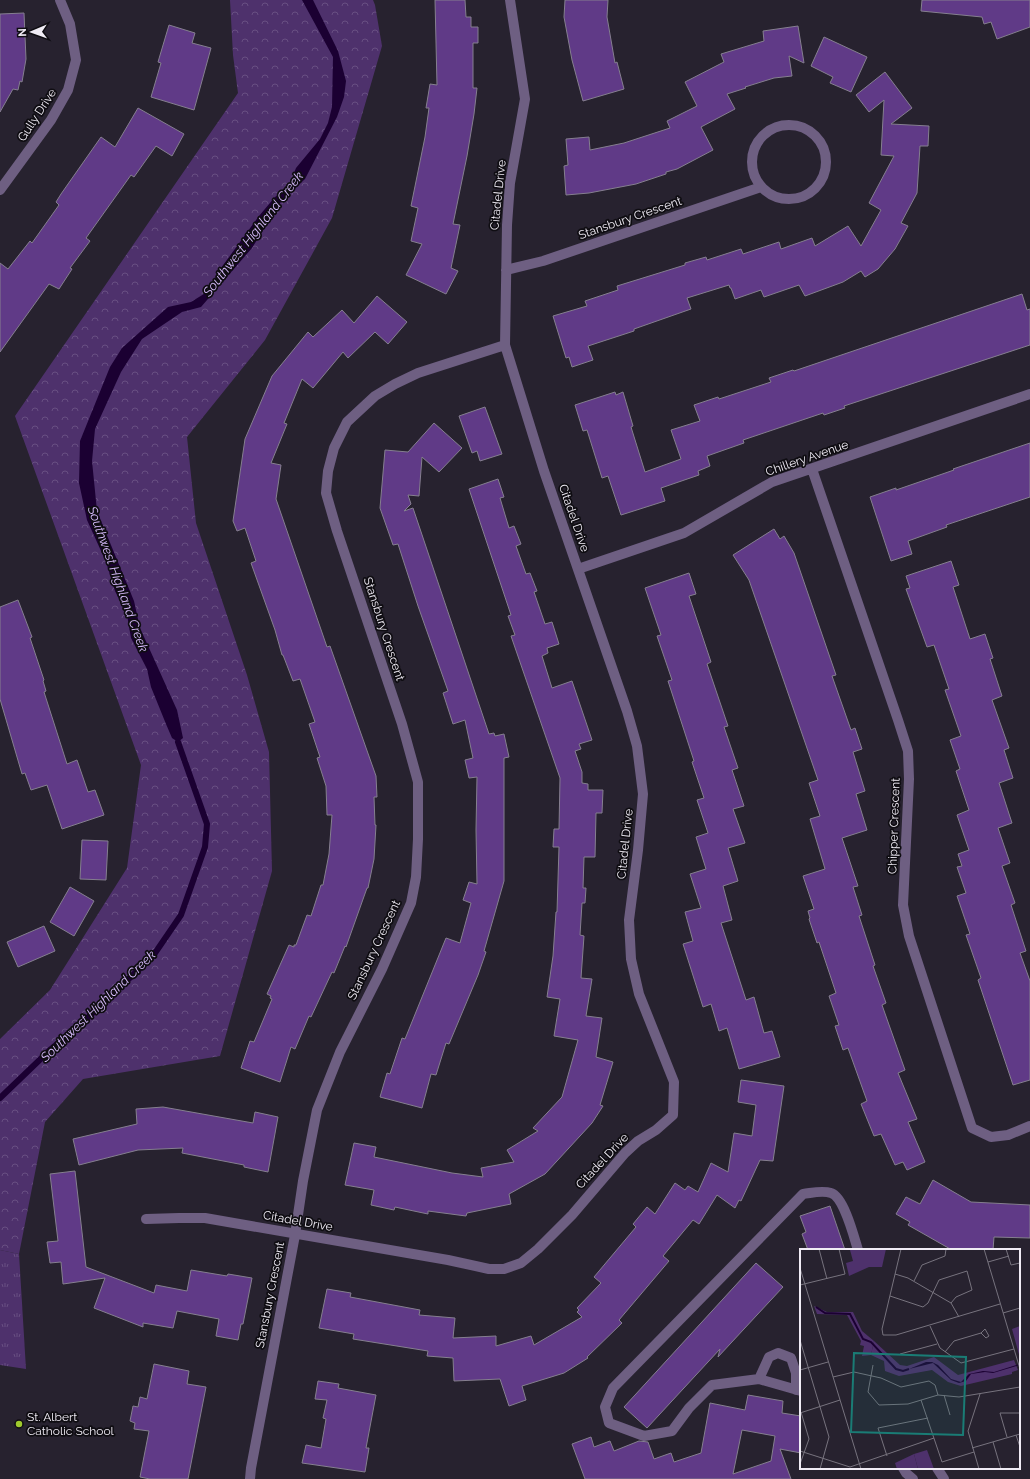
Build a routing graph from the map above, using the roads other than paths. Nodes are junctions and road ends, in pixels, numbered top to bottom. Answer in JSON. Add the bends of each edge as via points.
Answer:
{"nodes":[{"id":1,"x":60,"y":0,"type":"edge"},
{"id":2,"x":510,"y":0,"type":"edge"},
{"id":3,"x":761,"y":187,"type":"junction"},
{"id":4,"x":0,"y":190,"type":"edge"},
{"id":5,"x":506,"y":270,"type":"junction"},
{"id":6,"x":505,"y":345,"type":"junction"},
{"id":7,"x":1030,"y":394,"type":"edge"},
{"id":8,"x":812,"y":469,"type":"junction"},
{"id":9,"x":578,"y":569,"type":"junction"},
{"id":10,"x":1030,"y":1126,"type":"edge"},
{"id":11,"x":146,"y":1219,"type":"dead end"},
{"id":12,"x":295,"y":1235,"type":"junction"},
{"id":13,"x":858,"y":1249,"type":"edge"},
{"id":14,"x":758,"y":1379,"type":"junction"},
{"id":15,"x":799,"y":1390,"type":"edge"},
{"id":16,"x":904,"y":1469,"type":"edge"},
{"id":17,"x":938,"y":1469,"type":"edge"},
{"id":18,"x":946,"y":1469,"type":"edge"},
{"id":19,"x":250,"y":1479,"type":"edge"},
{"id":20,"x":913,"y":1479,"type":"edge"},
{"id":21,"x":944,"y":1479,"type":"edge"}],
"edges":[{"from":1,"to":4,"type":"street","name":"Gully Drive","via":[[70,24],[76,60],[68,90],[51,120]]},
{"from":2,"to":5,"type":"street","name":"Citadel Drive","via":[[525,99],[510,183]]},
{"from":3,"to":3,"type":"street","via":[[783,199],[807,194],[817,186],[824,175],[826,163],[819,139],[810,131],[788,124],[765,133],[753,153],[752,165]]},
{"from":3,"to":5,"type":"street","name":"Stansbury Crescent","via":[[543,261]]},
{"from":5,"to":6,"type":"street","name":"Citadel Drive"},
{"from":6,"to":9,"type":"street","name":"Citadel Drive"},
{"from":6,"to":12,"type":"street","name":"Stansbury Crescent","via":[[418,373],[375,396],[347,422],[334,448],[328,471],[328,500],[402,724],[418,782],[418,839],[416,878],[411,903],[382,969],[340,1052],[317,1110]]},
{"from":7,"to":8,"type":"street","name":"Chillery Avenue"},
{"from":8,"to":9,"type":"street","name":"Chillery Avenue","via":[[772,482],[684,533]]},
{"from":8,"to":10,"type":"street","name":"Chipper Crescent","via":[[908,751],[903,905],[909,936],[953,1072],[972,1128],[991,1137],[1008,1135]]},
{"from":9,"to":12,"type":"street","name":"Citadel Drive","via":[[637,746],[643,794],[629,920],[632,959],[639,994],[674,1082],[673,1115],[625,1153],[572,1215],[538,1249],[521,1263],[504,1269],[489,1269]]},
{"from":11,"to":12,"type":"street","name":"Citadel Drive","via":[[205,1218]]},
{"from":12,"to":19,"type":"street","name":"Stansbury Crescent"},
{"from":13,"to":14,"type":"street","via":[[841,1201],[832,1193],[803,1194],[613,1388],[605,1407],[609,1423],[644,1436],[672,1431],[689,1408],[712,1385]]},
{"from":14,"to":15,"type":"street"},
{"from":14,"to":15,"type":"street","via":[[769,1358],[778,1353],[791,1358]]},
{"from":16,"to":20,"type":"street"},
{"from":17,"to":21,"type":"street"},
{"from":18,"to":21,"type":"street"}]}
